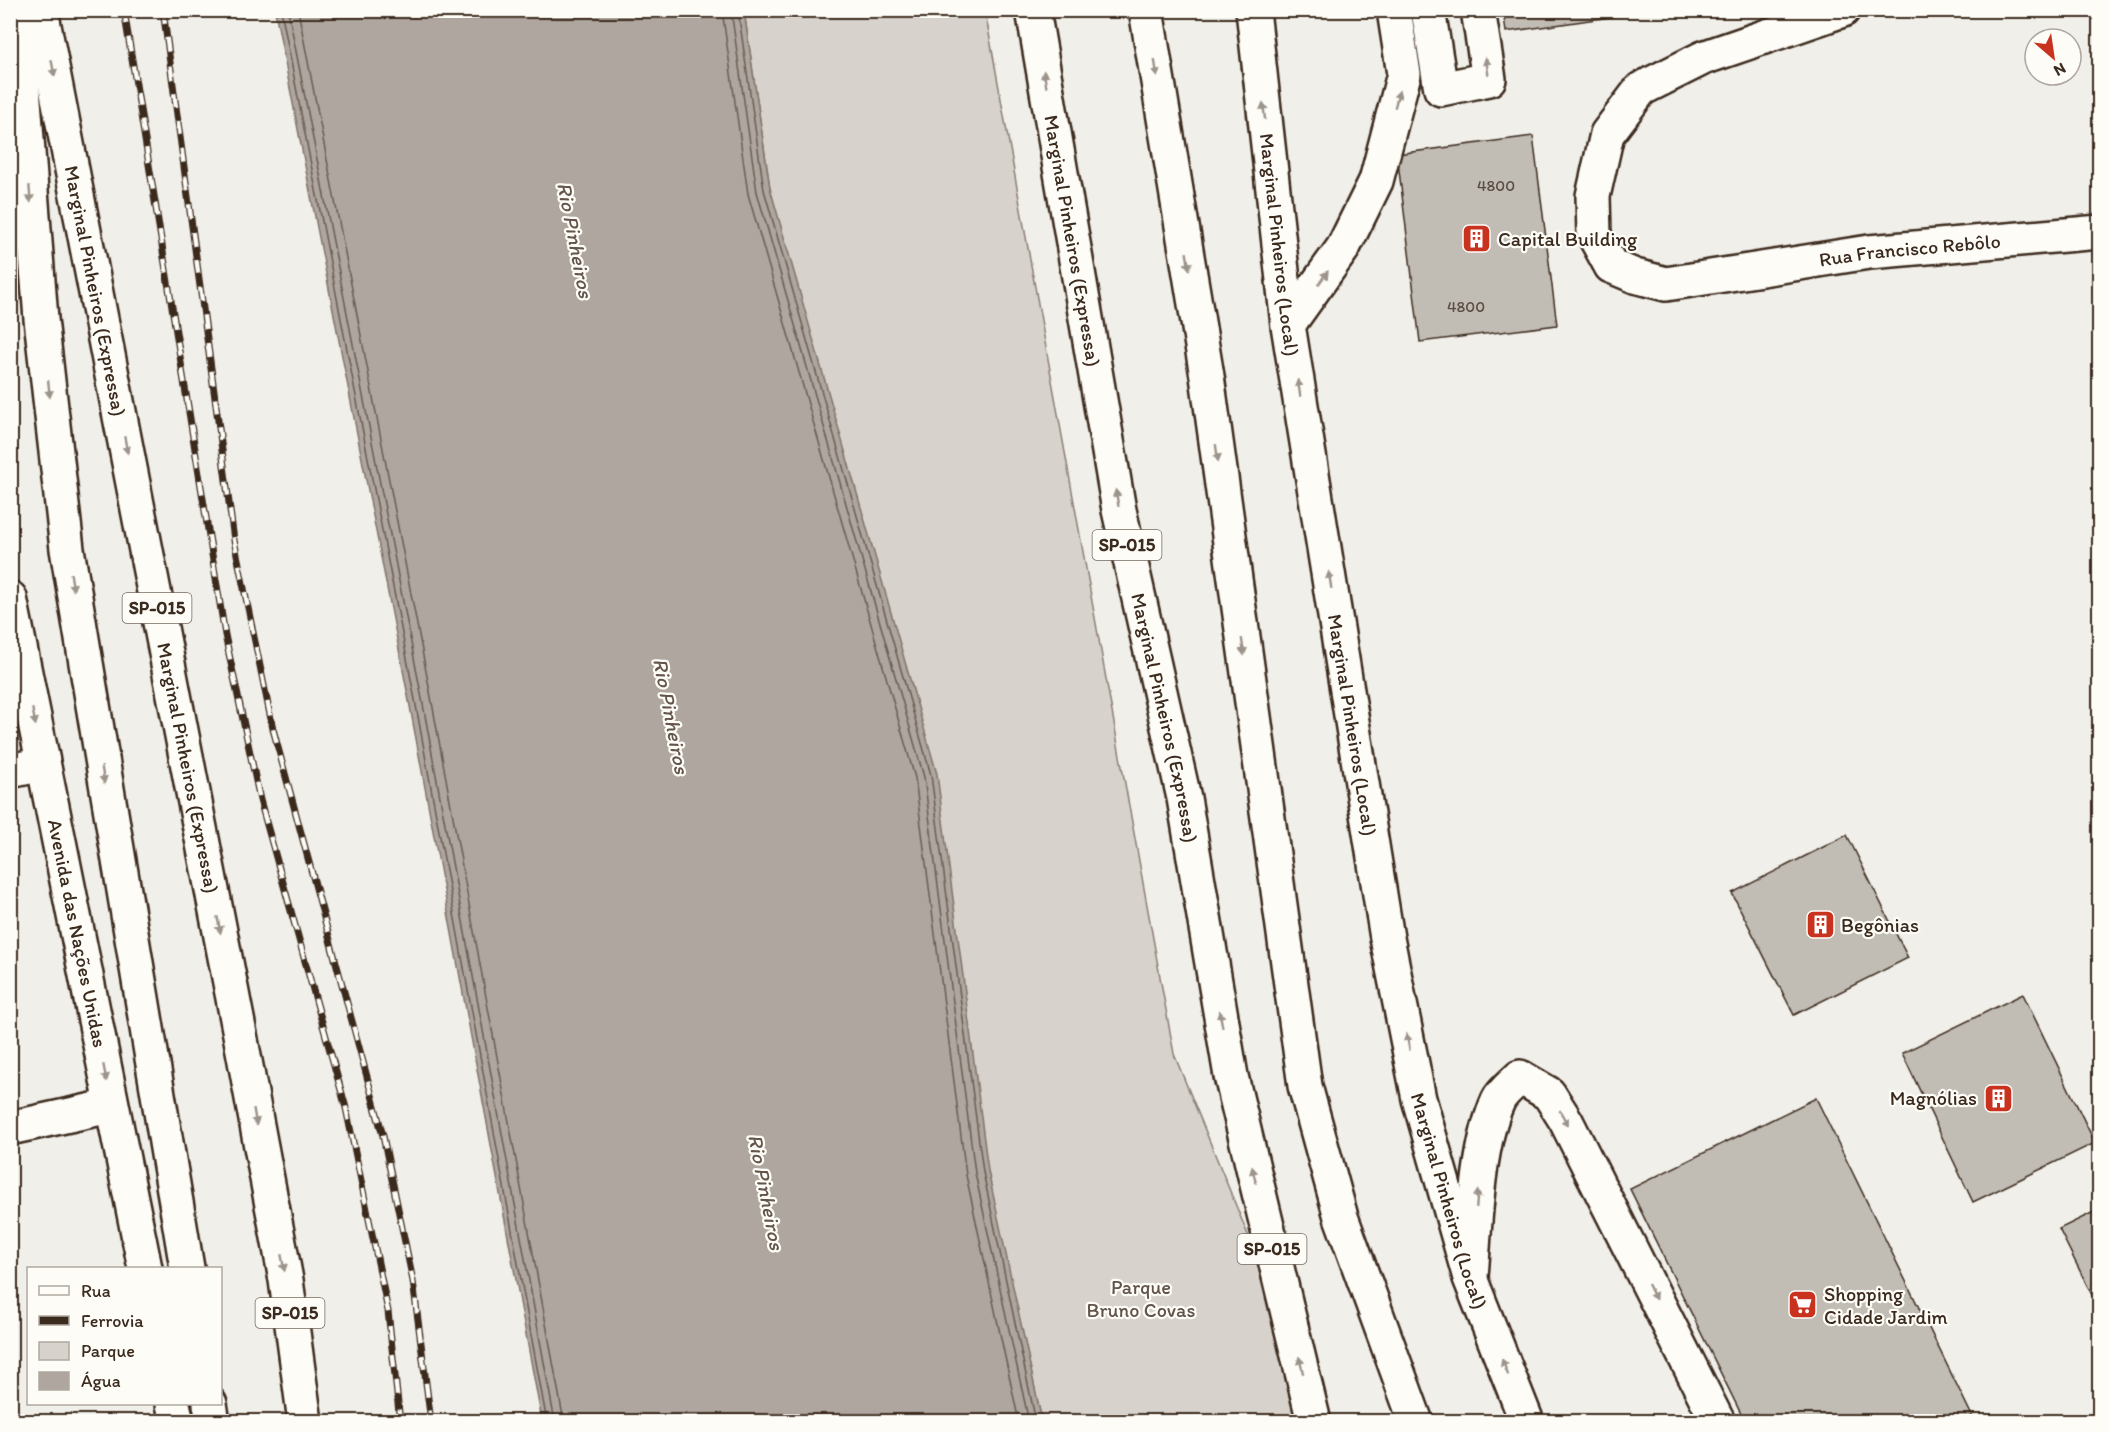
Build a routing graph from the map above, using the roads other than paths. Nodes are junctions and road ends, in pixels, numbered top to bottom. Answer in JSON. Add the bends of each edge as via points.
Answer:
{"nodes":[{"id":1,"x":17,"y":10,"type":"edge"},
{"id":2,"x":41,"y":10,"type":"edge"},
{"id":3,"x":1033,"y":10,"type":"edge"},
{"id":4,"x":1146,"y":10,"type":"edge"},
{"id":5,"x":1252,"y":10,"type":"edge"},
{"id":6,"x":1394,"y":10,"type":"edge"},
{"id":7,"x":1428,"y":10,"type":"edge"},
{"id":8,"x":1478,"y":10,"type":"edge"},
{"id":9,"x":1843,"y":10,"type":"edge"},
{"id":10,"x":2100,"y":232,"type":"edge"},
{"id":11,"x":1288,"y":325,"type":"junction"},
{"id":12,"x":10,"y":598,"type":"edge"},
{"id":13,"x":43,"y":764,"type":"junction"},
{"id":14,"x":10,"y":771,"type":"edge"},
{"id":15,"x":111,"y":1106,"type":"junction"},
{"id":16,"x":10,"y":1128,"type":"edge"},
{"id":17,"x":145,"y":1267,"type":"edge"},
{"id":18,"x":187,"y":1267,"type":"edge"},
{"id":19,"x":1470,"y":1278,"type":"junction"},
{"id":20,"x":173,"y":1405,"type":"edge"},
{"id":21,"x":210,"y":1405,"type":"edge"},
{"id":22,"x":177,"y":1422,"type":"edge"},
{"id":23,"x":213,"y":1422,"type":"edge"},
{"id":24,"x":305,"y":1422,"type":"edge"},
{"id":25,"x":1314,"y":1422,"type":"edge"},
{"id":26,"x":1416,"y":1422,"type":"edge"},
{"id":27,"x":1527,"y":1422,"type":"edge"},
{"id":28,"x":1718,"y":1422,"type":"edge"}],
"edges":[{"from":1,"to":18,"type":"main road","one_way":true,"via":[[41,319],[67,549]]},
{"from":2,"to":24,"type":"main road","name":"Marginal Pinheiros (Expressa)","number":"SP-015","one_way":true,"via":[[286,1280]]},
{"from":25,"to":3,"type":"main road","name":"Marginal Pinheiros (Expressa)","number":"SP-015","one_way":true,"via":[[1231,1076],[1184,798],[1119,510]]},
{"from":4,"to":26,"type":"main road","one_way":true,"via":[[1207,376],[1305,1086],[1341,1217]]},
{"from":11,"to":5,"type":"main road","name":"Marginal Pinheiros (Local)","one_way":true},
{"from":11,"to":6,"type":"main road","one_way":true,"via":[[1344,248],[1376,181],[1404,74]]},
{"from":7,"to":8,"type":"main road","one_way":true,"via":[[1441,89],[1489,79]]},
{"from":9,"to":10,"type":"main road","name":"Rua Francisco Rebôlo","via":[[1703,58],[1641,89],[1607,134],[1593,196],[1594,235],[1611,266],[1666,284],[1869,252]]},
{"from":19,"to":11,"type":"main road","name":"Marginal Pinheiros (Local)","one_way":true,"via":[[1419,1099],[1387,938]]},
{"from":12,"to":13,"type":"main road","name":"Avenida das Nações Unidas","one_way":true},
{"from":13,"to":14,"type":"main road"},
{"from":13,"to":15,"type":"main road","name":"Avenida das Nações Unidas","one_way":true},
{"from":15,"to":16,"type":"main road"},
{"from":15,"to":17,"type":"main road","name":"Avenida das Nações Unidas"},
{"from":27,"to":19,"type":"main road","name":"Marginal Pinheiros (Local)","one_way":true},
{"from":19,"to":28,"type":"main road","one_way":true,"via":[[1478,1188],[1491,1124],[1499,1099],[1520,1077],[1549,1094],[1566,1121]]},
{"from":20,"to":22,"type":"main road"},
{"from":21,"to":23,"type":"main road"}]}
